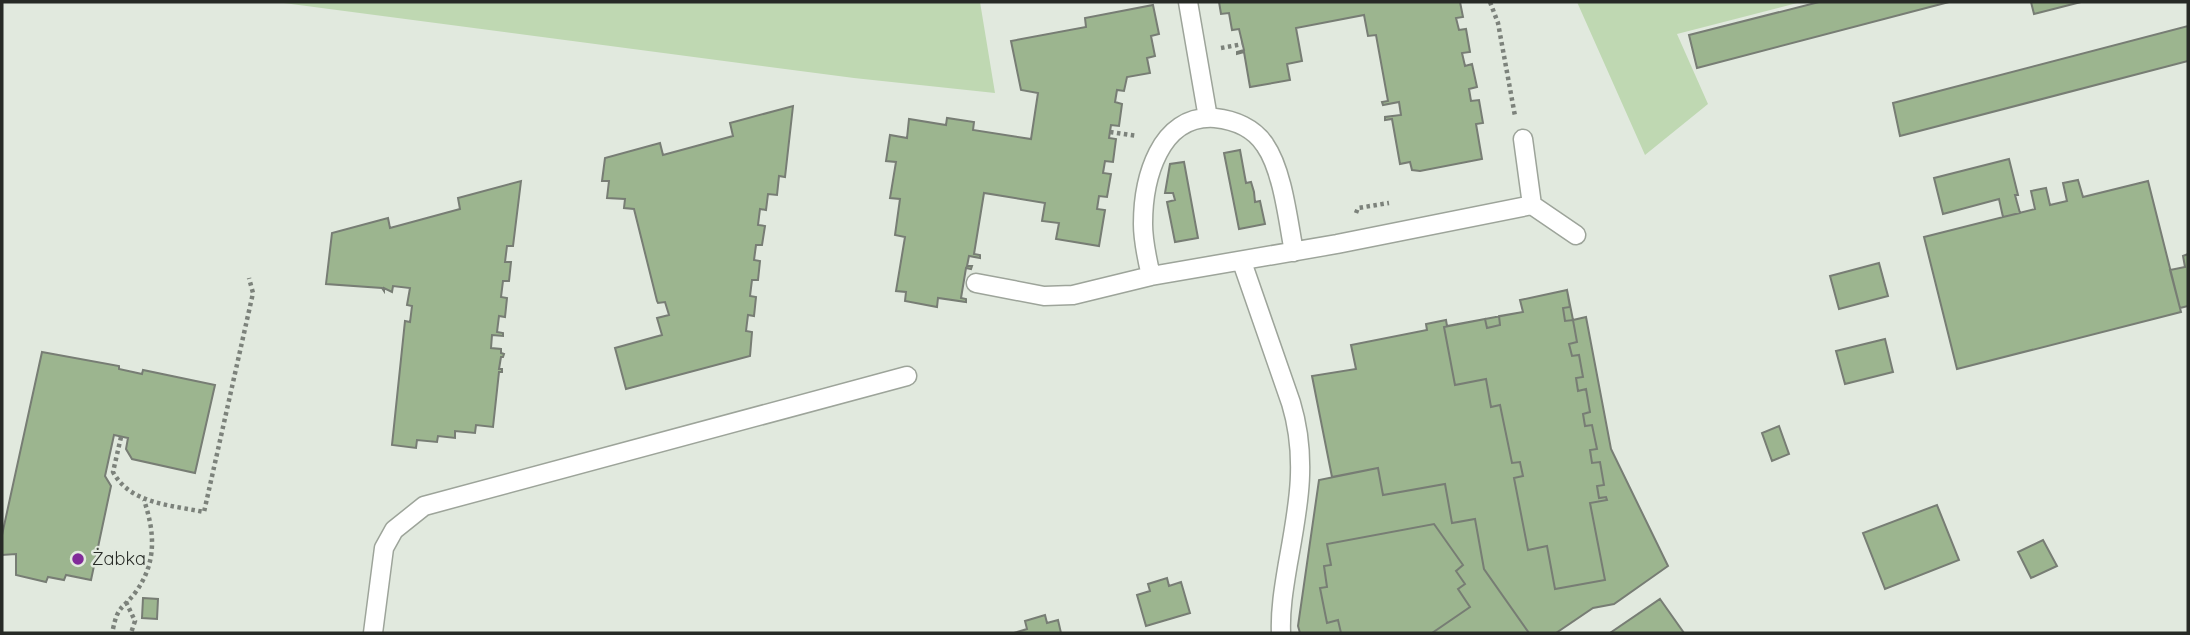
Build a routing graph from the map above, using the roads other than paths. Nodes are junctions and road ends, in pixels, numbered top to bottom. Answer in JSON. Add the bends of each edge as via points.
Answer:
{"nodes":[{"id":1,"x":1188,"y":2,"type":"edge"},
{"id":2,"x":1208,"y":118,"type":"junction"},
{"id":3,"x":1523,"y":139,"type":"road end"},
{"id":4,"x":1532,"y":205,"type":"junction"},
{"id":5,"x":1576,"y":235,"type":"dead end"},
{"id":6,"x":1294,"y":252,"type":"junction"},
{"id":7,"x":1242,"y":262,"type":"junction"},
{"id":8,"x":1151,"y":276,"type":"junction"},
{"id":9,"x":976,"y":283,"type":"dead end"},
{"id":10,"x":907,"y":376,"type":"dead end"},
{"id":11,"x":373,"y":633,"type":"edge"},
{"id":12,"x":1282,"y":633,"type":"edge"}],
"edges":[{"from":1,"to":2,"type":"lane"},
{"from":2,"to":6,"type":"lane","via":[[1228,119],[1254,132],[1266,145]]},
{"from":2,"to":8,"type":"lane","via":[[1170,135],[1156,153],[1143,222]]},
{"from":3,"to":4,"type":"lane"},
{"from":4,"to":5,"type":"lane"},
{"from":4,"to":6,"type":"lane"},
{"from":6,"to":7,"type":"lane"},
{"from":7,"to":8,"type":"lane"},
{"from":7,"to":12,"type":"lane","via":[[1297,425],[1301,453]]},
{"from":8,"to":9,"type":"lane","via":[[1073,295],[1044,296]]},
{"from":10,"to":11,"type":"lane","via":[[424,506],[394,530],[384,548]]}]}
